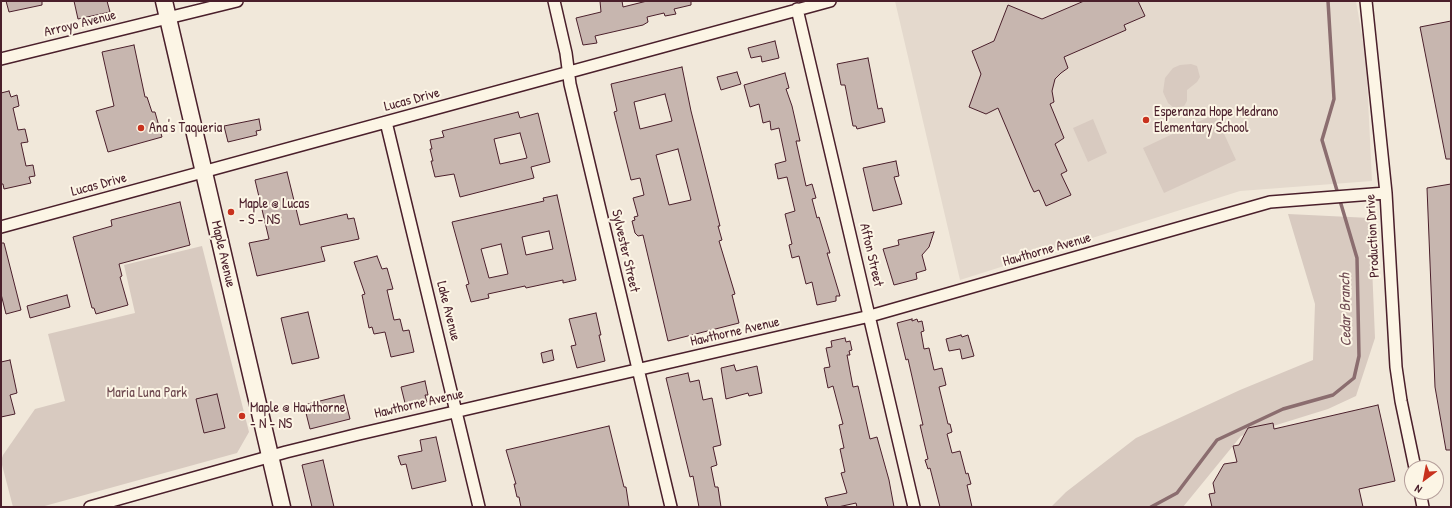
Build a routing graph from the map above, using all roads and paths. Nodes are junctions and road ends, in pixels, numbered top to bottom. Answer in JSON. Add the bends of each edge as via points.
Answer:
{"nodes":[{"id":1,"x":164,"y":1,"type":"edge"},
{"id":2,"x":237,"y":1,"type":"edge"},
{"id":3,"x":554,"y":1,"type":"edge"},
{"id":4,"x":830,"y":1,"type":"edge"},
{"id":5,"x":1366,"y":1,"type":"edge"},
{"id":6,"x":797,"y":9,"type":"junction"},
{"id":7,"x":168,"y":17,"type":"junction"},
{"id":8,"x":1,"y":59,"type":"edge"},
{"id":9,"x":568,"y":73,"type":"junction"},
{"id":10,"x":386,"y":122,"type":"junction"},
{"id":11,"x":204,"y":173,"type":"junction"},
{"id":12,"x":1386,"y":193,"type":"junction"},
{"id":13,"x":1,"y":227,"type":"edge"},
{"id":14,"x":870,"y":316,"type":"junction"},
{"id":15,"x":638,"y":369,"type":"junction"},
{"id":16,"x":456,"y":411,"type":"junction"},
{"id":17,"x":270,"y":457,"type":"junction"},
{"id":18,"x":1413,"y":460,"type":"edge"},
{"id":19,"x":90,"y":507,"type":"edge"},
{"id":20,"x":282,"y":507,"type":"edge"},
{"id":21,"x":479,"y":507,"type":"edge"},
{"id":22,"x":671,"y":507,"type":"edge"},
{"id":23,"x":914,"y":507,"type":"edge"}],
"edges":[{"from":1,"to":7,"type":"main road","name":"Maple Avenue"},
{"from":2,"to":7,"type":"street","name":"Arroyo Avenue"},
{"from":3,"to":9,"type":"street","name":"Sylvester Street"},
{"from":4,"to":6,"type":"street","name":"Lucas Drive"},
{"from":5,"to":12,"type":"street","name":"Production Drive"},
{"from":6,"to":9,"type":"street","name":"Lucas Drive"},
{"from":6,"to":14,"type":"street","name":"Afton Street"},
{"from":7,"to":8,"type":"street","name":"Arroyo Avenue"},
{"from":7,"to":11,"type":"main road","name":"Maple Avenue"},
{"from":9,"to":10,"type":"street","name":"Lucas Drive"},
{"from":9,"to":15,"type":"street","name":"Sylvester Street"},
{"from":10,"to":11,"type":"street","name":"Lucas Drive"},
{"from":10,"to":16,"type":"street","name":"Lake Avenue"},
{"from":11,"to":13,"type":"street","name":"Lucas Drive"},
{"from":11,"to":17,"type":"main road","name":"Maple Avenue"},
{"from":12,"to":14,"type":"street","name":"Hawthorne Avenue","via":[[1270,202]]},
{"from":12,"to":18,"type":"street","name":"Production Drive","via":[[1396,367]]},
{"from":14,"to":15,"type":"street","name":"Hawthorne Avenue"},
{"from":14,"to":23,"type":"street","name":"Afton Street"},
{"from":15,"to":16,"type":"street","name":"Hawthorne Avenue"},
{"from":15,"to":22,"type":"street","name":"Sylvester Street"},
{"from":16,"to":17,"type":"street","name":"Hawthorne Avenue"},
{"from":16,"to":21,"type":"street","name":"Lake Avenue"},
{"from":17,"to":19,"type":"street","name":"Hawthorne Avenue"},
{"from":17,"to":20,"type":"main road","name":"Maple Avenue"}]}
